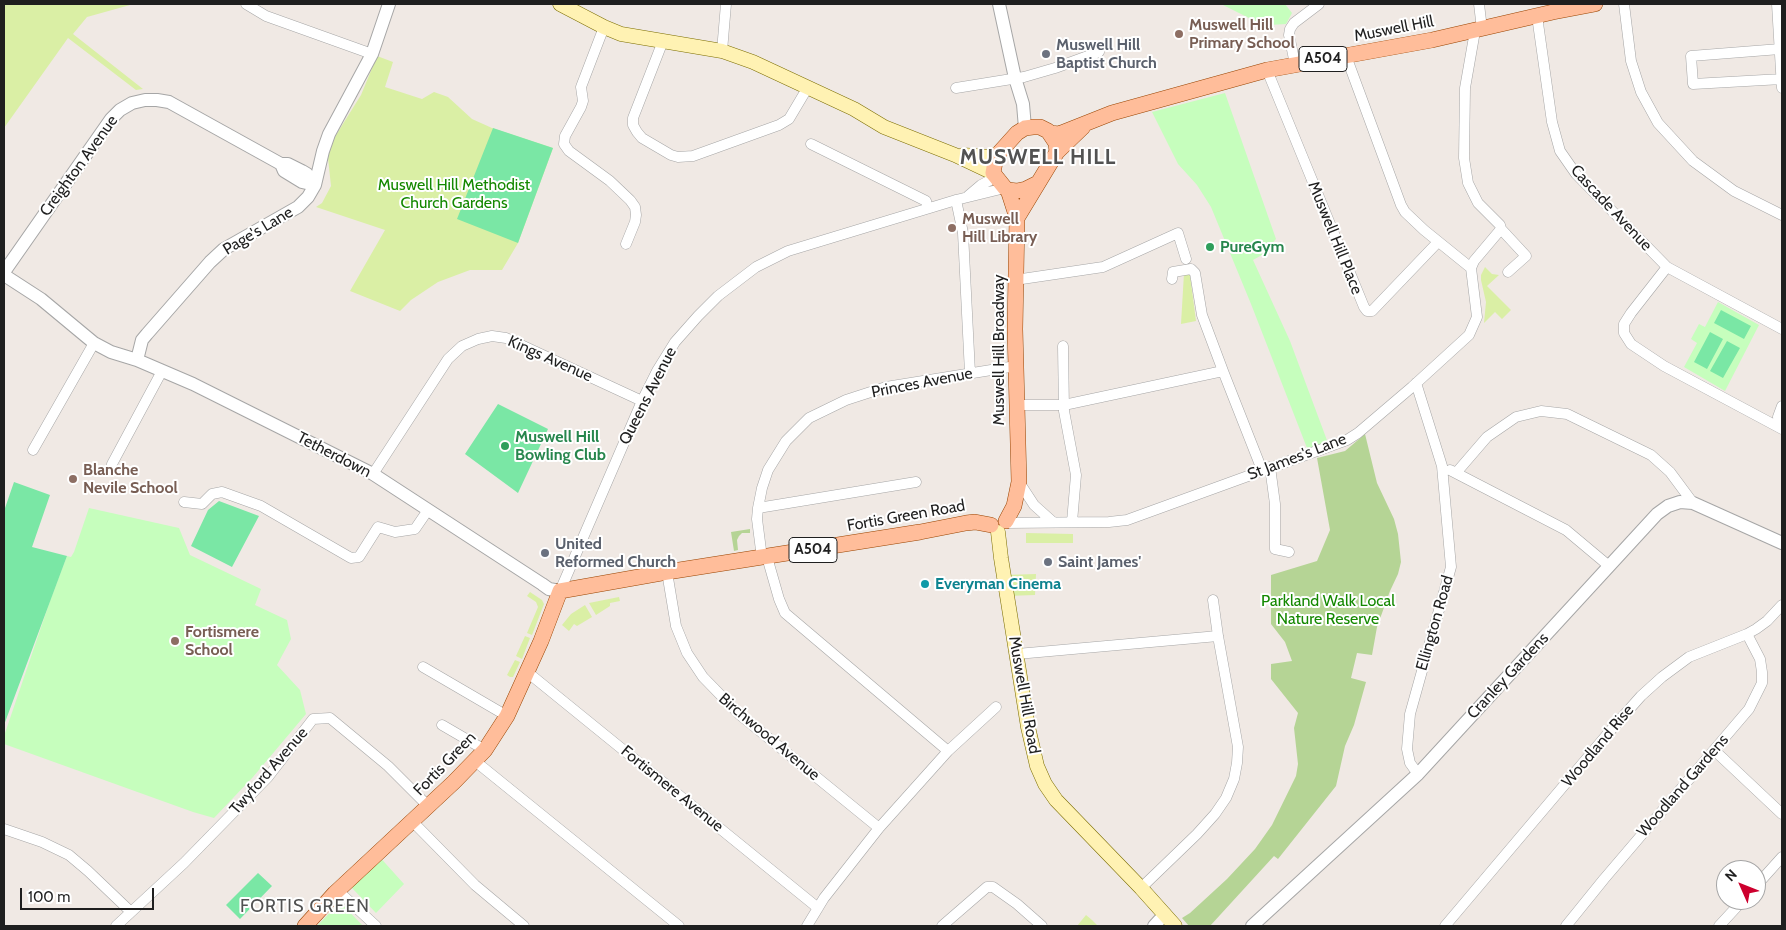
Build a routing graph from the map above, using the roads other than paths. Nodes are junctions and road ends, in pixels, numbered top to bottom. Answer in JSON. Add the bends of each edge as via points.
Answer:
{"nodes":[{"id":1,"x":246,"y":4,"type":"edge"},
{"id":2,"x":389,"y":4,"type":"edge"},
{"id":3,"x":560,"y":4,"type":"edge"},
{"id":4,"x":726,"y":4,"type":"edge"},
{"id":5,"x":1000,"y":4,"type":"edge"},
{"id":6,"x":1319,"y":4,"type":"edge"},
{"id":7,"x":1479,"y":4,"type":"edge"},
{"id":8,"x":1595,"y":4,"type":"edge"},
{"id":9,"x":1624,"y":4,"type":"edge"},
{"id":10,"x":1777,"y":4,"type":"edge"},
{"id":11,"x":1537,"y":16,"type":"junction"},
{"id":12,"x":604,"y":28,"type":"junction"},
{"id":13,"x":1479,"y":30,"type":"junction"},
{"id":14,"x":663,"y":41,"type":"junction"},
{"id":15,"x":1780,"y":49,"type":"junction"},
{"id":16,"x":722,"y":51,"type":"junction"},
{"id":17,"x":1099,"y":52,"type":"dead end"},
{"id":18,"x":372,"y":54,"type":"junction"},
{"id":19,"x":1346,"y":56,"type":"junction"},
{"id":20,"x":1295,"y":64,"type":"junction"},
{"id":21,"x":1267,"y":70,"type":"junction"},
{"id":22,"x":1015,"y":78,"type":"junction"},
{"id":23,"x":1782,"y":79,"type":"edge"},
{"id":24,"x":808,"y":87,"type":"junction"},
{"id":25,"x":956,"y":88,"type":"dead end"},
{"id":26,"x":1782,"y":88,"type":"edge"},
{"id":27,"x":1086,"y":124,"type":"junction"},
{"id":28,"x":1038,"y":130,"type":"junction"},
{"id":29,"x":811,"y":144,"type":"dead end"},
{"id":30,"x":323,"y":151,"type":"junction"},
{"id":31,"x":1057,"y":152,"type":"junction"},
{"id":32,"x":999,"y":153,"type":"junction"},
{"id":33,"x":955,"y":155,"type":"junction"},
{"id":34,"x":281,"y":164,"type":"junction"},
{"id":35,"x":295,"y":167,"type":"junction"},
{"id":36,"x":1000,"y":182,"type":"junction"},
{"id":37,"x":1036,"y":184,"type":"junction"},
{"id":38,"x":315,"y":185,"type":"junction"},
{"id":39,"x":956,"y":200,"type":"junction"},
{"id":40,"x":928,"y":208,"type":"junction"},
{"id":41,"x":1782,"y":215,"type":"edge"},
{"id":42,"x":1017,"y":218,"type":"junction"},
{"id":43,"x":1501,"y":229,"type":"junction"},
{"id":44,"x":1438,"y":242,"type":"junction"},
{"id":45,"x":626,"y":244,"type":"dead end"},
{"id":46,"x":1186,"y":260,"type":"dead end"},
{"id":47,"x":1667,"y":267,"type":"junction"},
{"id":48,"x":1471,"y":268,"type":"junction"},
{"id":49,"x":1508,"y":272,"type":"dead end"},
{"id":50,"x":4,"y":274,"type":"edge"},
{"id":51,"x":1172,"y":279,"type":"dead end"},
{"id":52,"x":1015,"y":280,"type":"junction"},
{"id":53,"x":1782,"y":329,"type":"edge"},
{"id":54,"x":94,"y":343,"type":"junction"},
{"id":55,"x":1063,"y":346,"type":"dead end"},
{"id":56,"x":137,"y":360,"type":"junction"},
{"id":57,"x":1016,"y":366,"type":"junction"},
{"id":58,"x":162,"y":371,"type":"junction"},
{"id":59,"x":1223,"y":371,"type":"junction"},
{"id":60,"x":970,"y":373,"type":"junction"},
{"id":61,"x":1416,"y":383,"type":"junction"},
{"id":62,"x":642,"y":401,"type":"junction"},
{"id":63,"x":1016,"y":405,"type":"junction"},
{"id":64,"x":1064,"y":405,"type":"junction"},
{"id":65,"x":1782,"y":406,"type":"edge"},
{"id":66,"x":1781,"y":427,"type":"edge"},
{"id":67,"x":33,"y":450,"type":"dead end"},
{"id":68,"x":112,"y":464,"type":"dead end"},
{"id":69,"x":1442,"y":466,"type":"junction"},
{"id":70,"x":1266,"y":469,"type":"junction"},
{"id":71,"x":1456,"y":473,"type":"junction"},
{"id":72,"x":373,"y":474,"type":"junction"},
{"id":73,"x":916,"y":482,"type":"dead end"},
{"id":74,"x":1019,"y":482,"type":"junction"},
{"id":75,"x":184,"y":502,"type":"dead end"},
{"id":76,"x":1693,"y":503,"type":"junction"},
{"id":77,"x":758,"y":508,"type":"junction"},
{"id":78,"x":428,"y":510,"type":"junction"},
{"id":79,"x":1053,"y":522,"type":"junction"},
{"id":80,"x":1072,"y":522,"type":"junction"},
{"id":81,"x":1000,"y":525,"type":"junction"},
{"id":82,"x":1782,"y":544,"type":"edge"},
{"id":83,"x":1289,"y":552,"type":"dead end"},
{"id":84,"x":764,"y":557,"type":"junction"},
{"id":85,"x":1609,"y":566,"type":"junction"},
{"id":86,"x":667,"y":572,"type":"junction"},
{"id":87,"x":560,"y":592,"type":"junction"},
{"id":88,"x":1213,"y":600,"type":"dead end"},
{"id":89,"x":1782,"y":605,"type":"edge"},
{"id":90,"x":1746,"y":634,"type":"junction"},
{"id":91,"x":1218,"y":636,"type":"junction"},
{"id":92,"x":1017,"y":654,"type":"junction"},
{"id":93,"x":423,"y":667,"type":"dead end"},
{"id":94,"x":526,"y":671,"type":"junction"},
{"id":95,"x":996,"y":707,"type":"dead end"},
{"id":96,"x":507,"y":716,"type":"junction"},
{"id":97,"x":442,"y":725,"type":"dead end"},
{"id":98,"x":1714,"y":750,"type":"junction"},
{"id":99,"x":948,"y":751,"type":"junction"},
{"id":100,"x":480,"y":756,"type":"junction"},
{"id":101,"x":1418,"y":774,"type":"junction"},
{"id":102,"x":428,"y":806,"type":"junction"},
{"id":103,"x":1782,"y":814,"type":"edge"},
{"id":104,"x":412,"y":821,"type":"junction"},
{"id":105,"x":878,"y":828,"type":"junction"},
{"id":106,"x":4,"y":829,"type":"edge"},
{"id":107,"x":1782,"y":856,"type":"edge"},
{"id":108,"x":1766,"y":874,"type":"edge"},
{"id":109,"x":1141,"y":888,"type":"junction"},
{"id":110,"x":338,"y":890,"type":"junction"},
{"id":111,"x":818,"y":908,"type":"junction"},
{"id":112,"x":1734,"y":910,"type":"edge"},
{"id":113,"x":131,"y":912,"type":"junction"},
{"id":114,"x":1165,"y":914,"type":"junction"},
{"id":115,"x":116,"y":926,"type":"edge"},
{"id":116,"x":305,"y":926,"type":"edge"},
{"id":117,"x":376,"y":926,"type":"edge"},
{"id":118,"x":524,"y":926,"type":"edge"},
{"id":119,"x":679,"y":926,"type":"edge"},
{"id":120,"x":807,"y":926,"type":"edge"},
{"id":121,"x":942,"y":926,"type":"edge"},
{"id":122,"x":1042,"y":926,"type":"edge"},
{"id":123,"x":1154,"y":926,"type":"edge"},
{"id":124,"x":1175,"y":926,"type":"edge"},
{"id":125,"x":1252,"y":926,"type":"edge"},
{"id":126,"x":1445,"y":926,"type":"edge"},
{"id":127,"x":1566,"y":926,"type":"edge"},
{"id":128,"x":1719,"y":926,"type":"edge"}],
"edges":[{"from":1,"to":18,"type":"street","via":[[266,16]]},
{"from":2,"to":18,"type":"street","name":"Page's Lane"},
{"from":3,"to":12,"type":"main road"},
{"from":4,"to":16,"type":"street"},
{"from":5,"to":22,"type":"street"},
{"from":6,"to":20,"type":"street","via":[[1290,28]]},
{"from":7,"to":13,"type":"street"},
{"from":8,"to":11,"type":"main road","name":"Muswell Hill","number":"A504"},
{"from":9,"to":41,"type":"street","via":[[1631,61],[1641,92],[1658,123],[1693,161],[1734,191]]},
{"from":10,"to":15,"type":"street"},
{"from":11,"to":13,"type":"main road","name":"Muswell Hill","number":"A504"},
{"from":11,"to":47,"type":"street","name":"Cascade Avenue","via":[[1552,122],[1560,150],[1576,174]]},
{"from":12,"to":14,"type":"main road"},
{"from":12,"to":45,"type":"street","via":[[581,87],[581,107],[564,144],[610,180],[635,207],[635,222]]},
{"from":13,"to":19,"type":"main road","name":"Muswell Hill","number":"A504"},
{"from":13,"to":43,"type":"street","via":[[1465,88],[1464,158],[1468,183],[1478,203]]},
{"from":14,"to":16,"type":"main road"},
{"from":14,"to":24,"type":"street","via":[[633,125],[642,138],[671,155],[694,156],[779,125],[790,119]]},
{"from":15,"to":23,"type":"street"},
{"from":15,"to":23,"type":"street","via":[[1691,56],[1693,84]]},
{"from":16,"to":24,"type":"main road"},
{"from":17,"to":22,"type":"street","via":[[1056,68]]},
{"from":18,"to":30,"type":"street","name":"Page's Lane"},
{"from":19,"to":20,"type":"main road","name":"Muswell Hill","number":"A504"},
{"from":19,"to":44,"type":"street","via":[[1401,205],[1412,220]]},
{"from":20,"to":21,"type":"main road","name":"Muswell Hill","number":"A504"},
{"from":21,"to":27,"type":"main road","name":"Muswell Hill","number":"A504","via":[[1112,113]]},
{"from":21,"to":44,"type":"street","name":"Muswell Hill Place","via":[[1367,311],[1372,311]]},
{"from":22,"to":25,"type":"street"},
{"from":22,"to":28,"type":"street","via":[[1022,104]]},
{"from":23,"to":26,"type":"street"},
{"from":24,"to":33,"type":"main road","via":[[884,126]]},
{"from":27,"to":28,"type":"main road","name":"Muswell Hill","number":"A504","via":[[1059,134]]},
{"from":27,"to":31,"type":"main road","name":"Muswell Hill","number":"A504"},
{"from":28,"to":31,"type":"main road","via":[[1056,143]]},
{"from":28,"to":32,"type":"main road","number":"A504","via":[[1017,133]]},
{"from":29,"to":40,"type":"street","via":[[926,201]]},
{"from":30,"to":35,"type":"street","via":[[306,164]]},
{"from":30,"to":38,"type":"street","name":"Page's Lane"},
{"from":31,"to":37,"type":"main road","name":"Muswell Hill","number":"A504"},
{"from":32,"to":33,"type":"main road","via":[[990,157]]},
{"from":32,"to":36,"type":"main road","number":"A504","via":[[995,162]]},
{"from":33,"to":36,"type":"main road"},
{"from":34,"to":35,"type":"street","name":"Creighton Avenue"},
{"from":34,"to":38,"type":"street","name":"Creighton Avenue","via":[[284,171],[302,182]]},
{"from":34,"to":50,"type":"street","name":"Creighton Avenue","via":[[169,102],[145,100],[132,103],[111,119]]},
{"from":35,"to":38,"type":"street","name":"Creighton Avenue","via":[[307,174]]},
{"from":36,"to":37,"type":"main road","via":[[1026,189]]},
{"from":36,"to":39,"type":"street","name":"Queens Avenue"},
{"from":36,"to":42,"type":"main road","name":"Muswell Hill Broadway","number":"A504"},
{"from":37,"to":42,"type":"main road","name":"Muswell Hill Broadway","number":"A504"},
{"from":38,"to":56,"type":"street","name":"Page's Lane","via":[[298,207],[224,249],[210,262],[142,340]]},
{"from":39,"to":40,"type":"street","name":"Queens Avenue"},
{"from":39,"to":60,"type":"street","via":[[963,233]]},
{"from":40,"to":62,"type":"street","name":"Queens Avenue","via":[[788,251],[756,267],[698,316],[675,342]]},
{"from":42,"to":52,"type":"main road","name":"Muswell Hill Broadway","number":"A504"},
{"from":43,"to":48,"type":"street"},
{"from":43,"to":49,"type":"street","via":[[1526,256]]},
{"from":44,"to":48,"type":"street"},
{"from":46,"to":52,"type":"street","via":[[1178,233],[1103,267]]},
{"from":47,"to":53,"type":"street","name":"Cascade Avenue"},
{"from":47,"to":66,"type":"street","via":[[1624,324],[1624,334],[1631,344],[1664,366]]},
{"from":48,"to":61,"type":"street","name":"St James's Lane","via":[[1477,317],[1474,327]]},
{"from":50,"to":54,"type":"street","name":"Tetherdown","via":[[41,299]]},
{"from":51,"to":59,"type":"street","via":[[1173,272],[1191,269],[1195,273],[1202,315]]},
{"from":52,"to":57,"type":"main road","name":"Muswell Hill Broadway","number":"A504"},
{"from":54,"to":56,"type":"street","name":"Tetherdown"},
{"from":54,"to":67,"type":"street"},
{"from":55,"to":64,"type":"street"},
{"from":56,"to":58,"type":"street","name":"Tetherdown"},
{"from":57,"to":60,"type":"street","name":"Princes Avenue"},
{"from":57,"to":63,"type":"main road","name":"Muswell Hill Broadway","number":"A504"},
{"from":58,"to":68,"type":"street"},
{"from":58,"to":72,"type":"street","name":"Tetherdown","via":[[207,390]]},
{"from":59,"to":64,"type":"street"},
{"from":59,"to":70,"type":"street"},
{"from":60,"to":77,"type":"street","name":"Princes Avenue","via":[[886,387],[846,400],[809,418],[786,441],[768,470]]},
{"from":61,"to":69,"type":"street","name":"Ellington Road"},
{"from":61,"to":70,"type":"street","name":"St James's Lane","via":[[1347,440]]},
{"from":62,"to":72,"type":"street","name":"Kings Avenue","via":[[506,338],[478,339],[462,346],[448,359]]},
{"from":62,"to":87,"type":"street","name":"Queens Avenue"},
{"from":63,"to":64,"type":"street"},
{"from":63,"to":74,"type":"main road","name":"Muswell Hill Broadway","number":"A504"},
{"from":64,"to":80,"type":"street","via":[[1076,473]]},
{"from":65,"to":66,"type":"street","via":[[1778,417]]},
{"from":69,"to":71,"type":"street"},
{"from":69,"to":101,"type":"street","name":"Ellington Road","via":[[1451,567],[1410,714],[1407,749],[1410,763]]},
{"from":70,"to":80,"type":"street","name":"St James's Lane","via":[[1127,520]]},
{"from":70,"to":83,"type":"street","via":[[1275,504],[1275,549]]},
{"from":71,"to":76,"type":"street","via":[[1487,437],[1516,417],[1541,411],[1567,414],[1652,455],[1670,472]]},
{"from":71,"to":85,"type":"street","via":[[1566,530]]},
{"from":72,"to":78,"type":"street","name":"Tetherdown"},
{"from":73,"to":77,"type":"street"},
{"from":74,"to":79,"type":"street","via":[[1034,505]]},
{"from":74,"to":81,"type":"main road","name":"Muswell Hill Broadway","number":"A504","via":[[1014,506]]},
{"from":75,"to":78,"type":"street","via":[[202,504],[212,494],[222,492],[261,506],[351,558],[359,557],[378,526],[395,532],[415,529]]},
{"from":76,"to":82,"type":"street"},
{"from":76,"to":85,"type":"street","name":"Cranley Gardens","via":[[1680,502],[1657,514]]},
{"from":77,"to":84,"type":"street","name":"Princes Avenue"},
{"from":78,"to":87,"type":"street","name":"Tetherdown","via":[[542,584]]},
{"from":79,"to":80,"type":"street","name":"St James's Lane"},
{"from":79,"to":81,"type":"street","name":"St James's Lane"},
{"from":81,"to":84,"type":"main road","name":"Fortis Green Road","number":"A504","via":[[966,523]]},
{"from":81,"to":92,"type":"main road","name":"Muswell Hill Road","via":[[1001,558]]},
{"from":84,"to":86,"type":"main road","name":"Fortis Green Road","number":"A504"},
{"from":84,"to":99,"type":"street","name":"Princes Avenue","via":[[786,613]]},
{"from":85,"to":101,"type":"street","name":"Cranley Gardens"},
{"from":86,"to":87,"type":"main road","name":"Fortis Green Road","number":"A504"},
{"from":86,"to":105,"type":"street","name":"Birchwood Avenue","via":[[676,626],[687,653],[703,677],[738,714]]},
{"from":87,"to":94,"type":"main road","name":"Fortis Green"},
{"from":88,"to":91,"type":"street"},
{"from":89,"to":90,"type":"street","name":"Woodland Rise","via":[[1767,621]]},
{"from":90,"to":98,"type":"street","name":"Woodland Gardens","via":[[1760,659],[1762,683],[1749,709]]},
{"from":90,"to":126,"type":"street","name":"Woodland Rise","via":[[1690,657],[1641,696]]},
{"from":91,"to":92,"type":"street"},
{"from":91,"to":109,"type":"street","via":[[1238,747],[1234,779],[1215,814]]},
{"from":92,"to":109,"type":"main road","name":"Muswell Hill Road","via":[[1028,727],[1037,766],[1045,784],[1056,800]]},
{"from":93,"to":96,"type":"street"},
{"from":94,"to":96,"type":"main road","name":"Fortis Green"},
{"from":94,"to":111,"type":"street","name":"Fortismere Avenue"},
{"from":95,"to":99,"type":"street"},
{"from":96,"to":100,"type":"main road","name":"Fortis Green"},
{"from":97,"to":100,"type":"street"},
{"from":98,"to":103,"type":"street"},
{"from":98,"to":127,"type":"street","name":"Woodland Gardens"},
{"from":99,"to":105,"type":"street"},
{"from":100,"to":102,"type":"main road","name":"Fortis Green"},
{"from":100,"to":119,"type":"street"},
{"from":101,"to":125,"type":"street","name":"Cranley Gardens"},
{"from":102,"to":104,"type":"main road","name":"Fortis Green"},
{"from":102,"to":113,"type":"street","name":"Twyford Avenue","via":[[388,766],[330,718],[313,718],[268,777]]},
{"from":104,"to":110,"type":"main road","name":"Fortis Green"},
{"from":104,"to":118,"type":"street","via":[[475,885]]},
{"from":105,"to":111,"type":"street"},
{"from":106,"to":113,"type":"street","via":[[69,855]]},
{"from":107,"to":108,"type":"street"},
{"from":109,"to":114,"type":"main road","name":"Muswell Hill Road"},
{"from":110,"to":116,"type":"main road","name":"Fortis Green"},
{"from":110,"to":117,"type":"street"},
{"from":111,"to":120,"type":"street"},
{"from":112,"to":128,"type":"street"},
{"from":113,"to":115,"type":"street","name":"Twyford Avenue"},
{"from":114,"to":123,"type":"street"},
{"from":114,"to":124,"type":"main road","name":"Muswell Hill Road"},
{"from":121,"to":122,"type":"street","via":[[987,887],[993,887]]}]}
